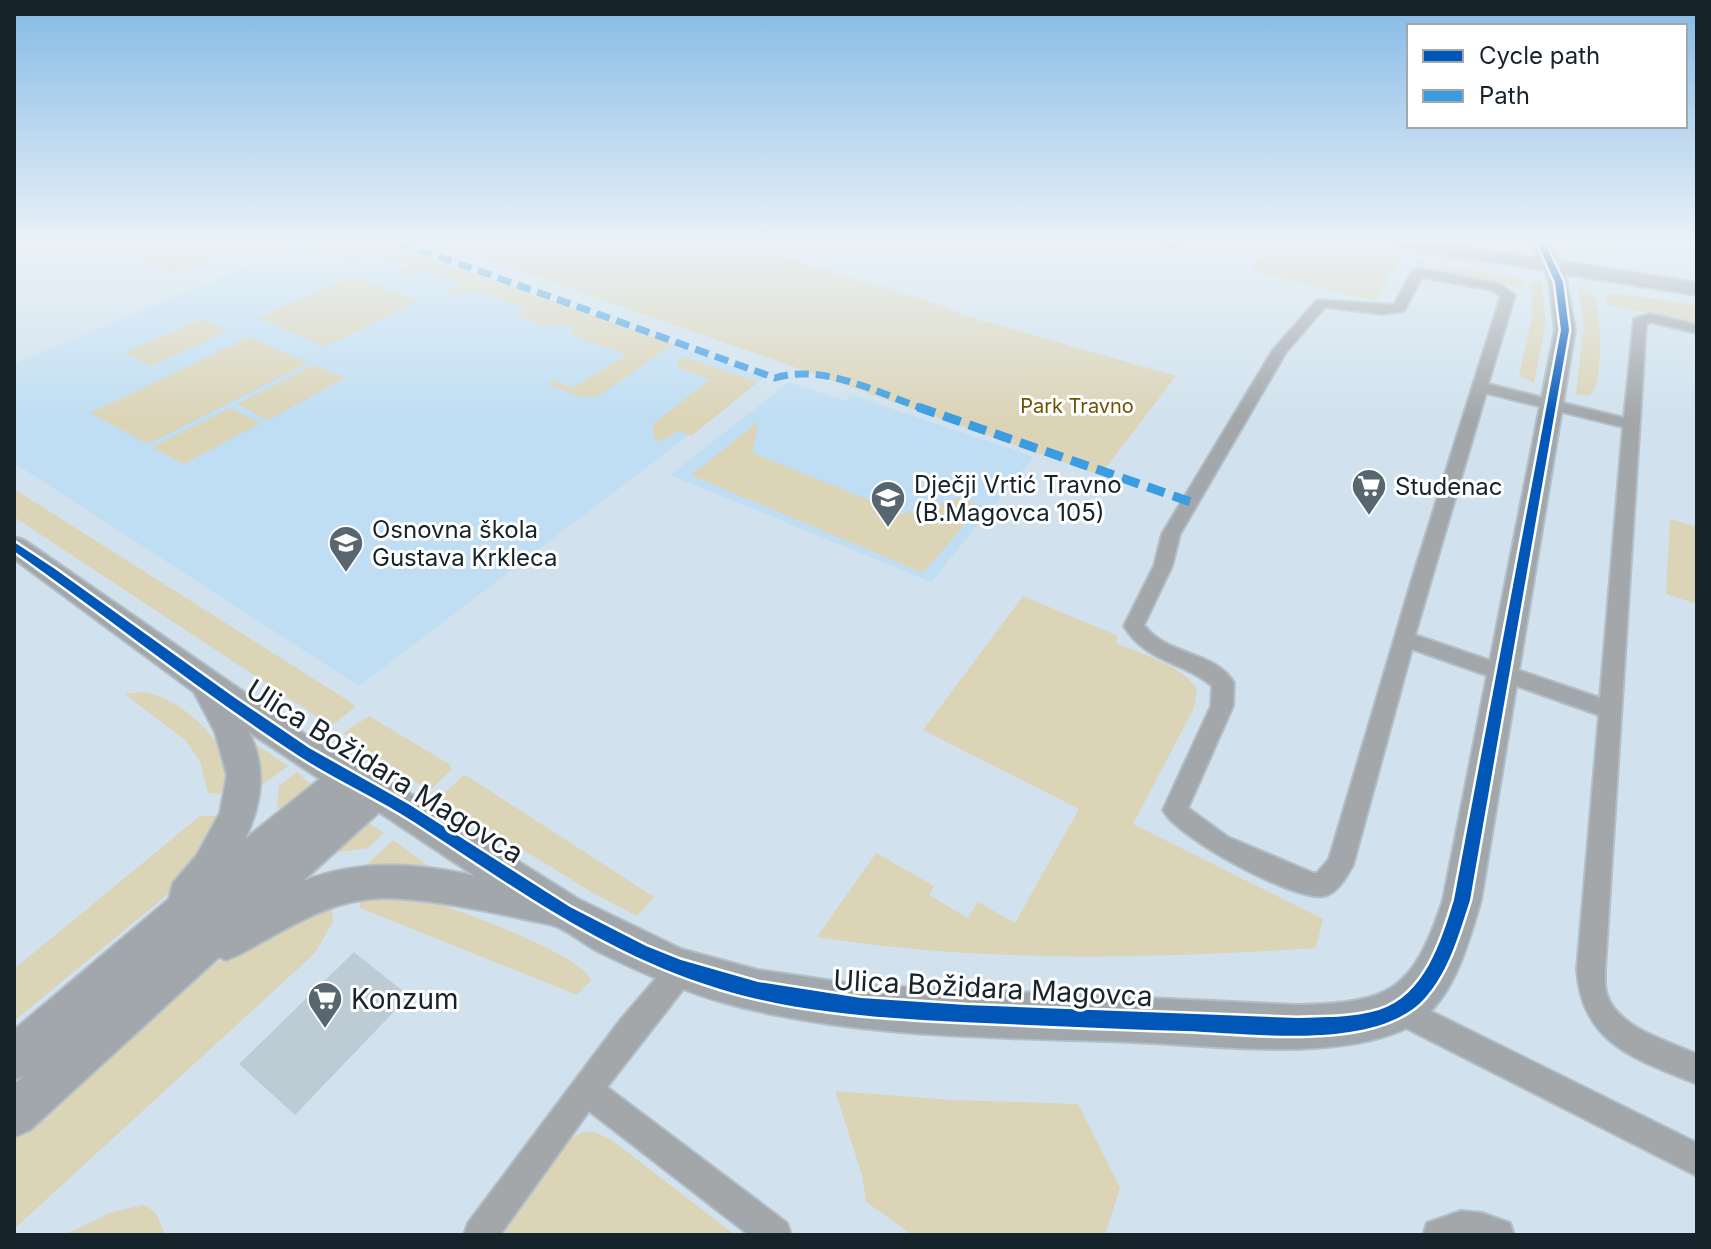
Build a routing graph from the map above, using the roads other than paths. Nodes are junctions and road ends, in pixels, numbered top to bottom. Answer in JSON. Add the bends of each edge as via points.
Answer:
{"nodes":[{"id":1,"x":1403,"y":300,"type":"edge"},
{"id":2,"x":1506,"y":300,"type":"edge"},
{"id":3,"x":1562,"y":300,"type":"edge"},
{"id":4,"x":1697,"y":329,"type":"edge"},
{"id":5,"x":1480,"y":387,"type":"junction"},
{"id":6,"x":1552,"y":405,"type":"junction"},
{"id":7,"x":1629,"y":424,"type":"junction"},
{"id":8,"x":14,"y":546,"type":"edge"},
{"id":9,"x":1405,"y":639,"type":"junction"},
{"id":10,"x":1504,"y":673,"type":"junction"},
{"id":11,"x":207,"y":686,"type":"junction"},
{"id":12,"x":1609,"y":710,"type":"junction"},
{"id":13,"x":362,"y":785,"type":"junction"},
{"id":14,"x":557,"y":910,"type":"junction"},
{"id":15,"x":141,"y":947,"type":"junction"},
{"id":16,"x":179,"y":967,"type":"junction"},
{"id":17,"x":682,"y":969,"type":"junction"},
{"id":18,"x":1400,"y":1010,"type":"junction"},
{"id":19,"x":14,"y":1058,"type":"edge"},
{"id":20,"x":1697,"y":1069,"type":"edge"},
{"id":21,"x":588,"y":1091,"type":"junction"},
{"id":22,"x":14,"y":1114,"type":"edge"},
{"id":23,"x":1697,"y":1160,"type":"edge"},
{"id":24,"x":480,"y":1235,"type":"edge"},
{"id":25,"x":775,"y":1235,"type":"edge"},
{"id":26,"x":1439,"y":1235,"type":"edge"},
{"id":27,"x":1498,"y":1235,"type":"edge"}],
"edges":[{"from":1,"to":9,"type":"street","via":[[1399,308],[1382,310],[1322,303],[1280,350],[1171,534],[1163,566],[1134,626],[1151,647],[1214,674],[1223,683],[1222,706],[1175,810],[1207,837],[1312,885],[1323,885],[1340,865]]},
{"from":2,"to":5,"type":"street"},
{"from":3,"to":6,"type":"street","via":[[1565,330]]},
{"from":4,"to":7,"type":"street","via":[[1650,318],[1639,322]]},
{"from":5,"to":6,"type":"street"},
{"from":5,"to":9,"type":"street"},
{"from":6,"to":7,"type":"street"},
{"from":6,"to":10,"type":"street"},
{"from":7,"to":12,"type":"street"},
{"from":8,"to":11,"type":"street","name":"Ulica Božidara Magovca"},
{"from":9,"to":10,"type":"street"},
{"from":10,"to":12,"type":"street"},
{"from":10,"to":18,"type":"street","via":[[1462,900],[1440,962]]},
{"from":11,"to":13,"type":"street","name":"Ulica Božidara Magovca"},
{"from":11,"to":15,"type":"street","via":[[241,755],[245,773],[239,803],[198,883]]},
{"from":12,"to":20,"type":"street","via":[[1593,991],[1597,1006],[1623,1033]]},
{"from":13,"to":14,"type":"street","name":"Ulica Božidara Magovca"},
{"from":13,"to":15,"type":"street","name":"Ulica Božidara Magovca"},
{"from":13,"to":16,"type":"street","name":"Ulica Božidara Magovca"},
{"from":14,"to":16,"type":"street","via":[[406,881],[351,884],[280,910]]},
{"from":14,"to":17,"type":"street","name":"Ulica Božidara Magovca"},
{"from":15,"to":19,"type":"street","name":"Ulica Božidara Magovca"},
{"from":16,"to":22,"type":"street","name":"Ulica Božidara Magovca"},
{"from":17,"to":18,"type":"street","name":"Ulica Božidara Magovca","via":[[755,990],[854,1008],[1315,1025],[1377,1020]]},
{"from":17,"to":21,"type":"street"},
{"from":18,"to":23,"type":"street"},
{"from":21,"to":24,"type":"street"},
{"from":21,"to":25,"type":"street"},
{"from":26,"to":27,"type":"street","via":[[1454,1225]]}]}
